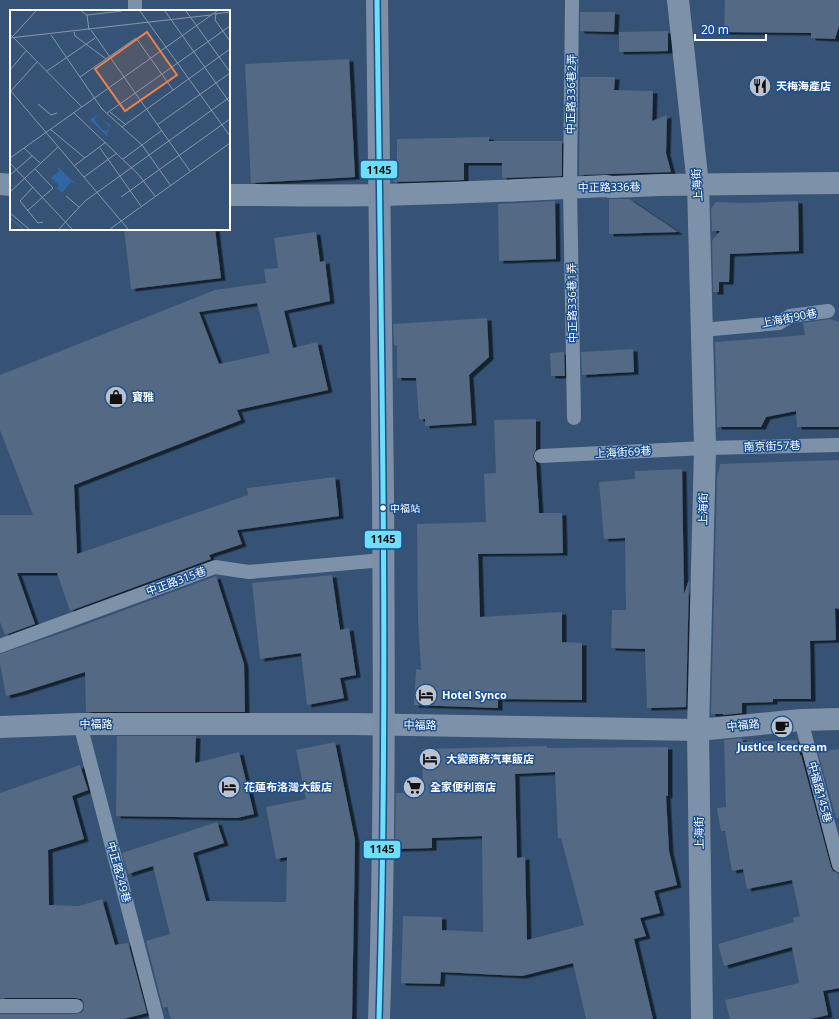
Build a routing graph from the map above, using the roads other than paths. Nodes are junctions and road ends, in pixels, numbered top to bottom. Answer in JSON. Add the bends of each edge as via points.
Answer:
{"nodes":[{"id":1,"x":377,"y":0,"type":"edge"},
{"id":2,"x":572,"y":0,"type":"edge"},
{"id":3,"x":678,"y":0,"type":"edge"},
{"id":4,"x":839,"y":183,"type":"edge"},
{"id":5,"x":0,"y":184,"type":"edge"},
{"id":6,"x":10,"y":185,"type":"edge"},
{"id":7,"x":698,"y":185,"type":"junction"},
{"id":8,"x":570,"y":188,"type":"junction"},
{"id":9,"x":230,"y":195,"type":"edge"},
{"id":10,"x":380,"y":195,"type":"junction"},
{"id":11,"x":828,"y":311,"type":"dead end"},
{"id":12,"x":702,"y":330,"type":"junction"},
{"id":13,"x":574,"y":418,"type":"dead end"},
{"id":14,"x":839,"y":445,"type":"edge"},
{"id":15,"x":705,"y":448,"type":"junction"},
{"id":16,"x":541,"y":456,"type":"dead end"},
{"id":17,"x":383,"y":560,"type":"junction"},
{"id":18,"x":0,"y":646,"type":"edge"},
{"id":19,"x":839,"y":719,"type":"edge"},
{"id":20,"x":800,"y":720,"type":"junction"},
{"id":21,"x":80,"y":724,"type":"junction"},
{"id":22,"x":384,"y":724,"type":"junction"},
{"id":23,"x":0,"y":727,"type":"edge"},
{"id":24,"x":698,"y":730,"type":"junction"},
{"id":25,"x":839,"y":865,"type":"edge"},
{"id":26,"x":0,"y":1006,"type":"edge"},
{"id":27,"x":76,"y":1006,"type":"dead end"},
{"id":28,"x":157,"y":1019,"type":"edge"},
{"id":29,"x":379,"y":1019,"type":"edge"},
{"id":30,"x":702,"y":1019,"type":"edge"}],
"edges":[{"from":1,"to":10,"type":"main road"},
{"from":2,"to":8,"type":"lane","name":"中正路336巷2弄"},
{"from":3,"to":7,"type":"street","name":"上海街"},
{"from":4,"to":7,"type":"street","name":"中正路336巷"},
{"from":5,"to":6,"type":"street"},
{"from":7,"to":8,"type":"street","name":"中正路336巷"},
{"from":7,"to":12,"type":"street","name":"上海街"},
{"from":8,"to":10,"type":"street","name":"中正路336巷"},
{"from":8,"to":13,"type":"lane","name":"中正路336巷1弄"},
{"from":9,"to":10,"type":"street","name":"中正路336巷"},
{"from":10,"to":17,"type":"main road"},
{"from":11,"to":12,"type":"lane","name":"上海街90巷","via":[[790,316],[779,323]]},
{"from":12,"to":15,"type":"street","name":"上海街"},
{"from":14,"to":15,"type":"lane","name":"南京街57巷"},
{"from":15,"to":16,"type":"lane","name":"上海街69巷"},
{"from":15,"to":24,"type":"street","name":"上海街"},
{"from":17,"to":18,"type":"lane","name":"中正路315巷","via":[[249,572],[215,566]]},
{"from":17,"to":22,"type":"main road"},
{"from":19,"to":20,"type":"street","name":"中福路"},
{"from":20,"to":24,"type":"street","name":"中福路"},
{"from":20,"to":25,"type":"lane","name":"中福路145巷"},
{"from":21,"to":22,"type":"street","name":"中福路"},
{"from":21,"to":23,"type":"street","name":"中福路"},
{"from":21,"to":28,"type":"lane","name":"中正路249巷"},
{"from":22,"to":24,"type":"street","name":"中福路"},
{"from":22,"to":29,"type":"main road"},
{"from":24,"to":30,"type":"street","name":"上海街"},
{"from":26,"to":27,"type":"lane"}]}
